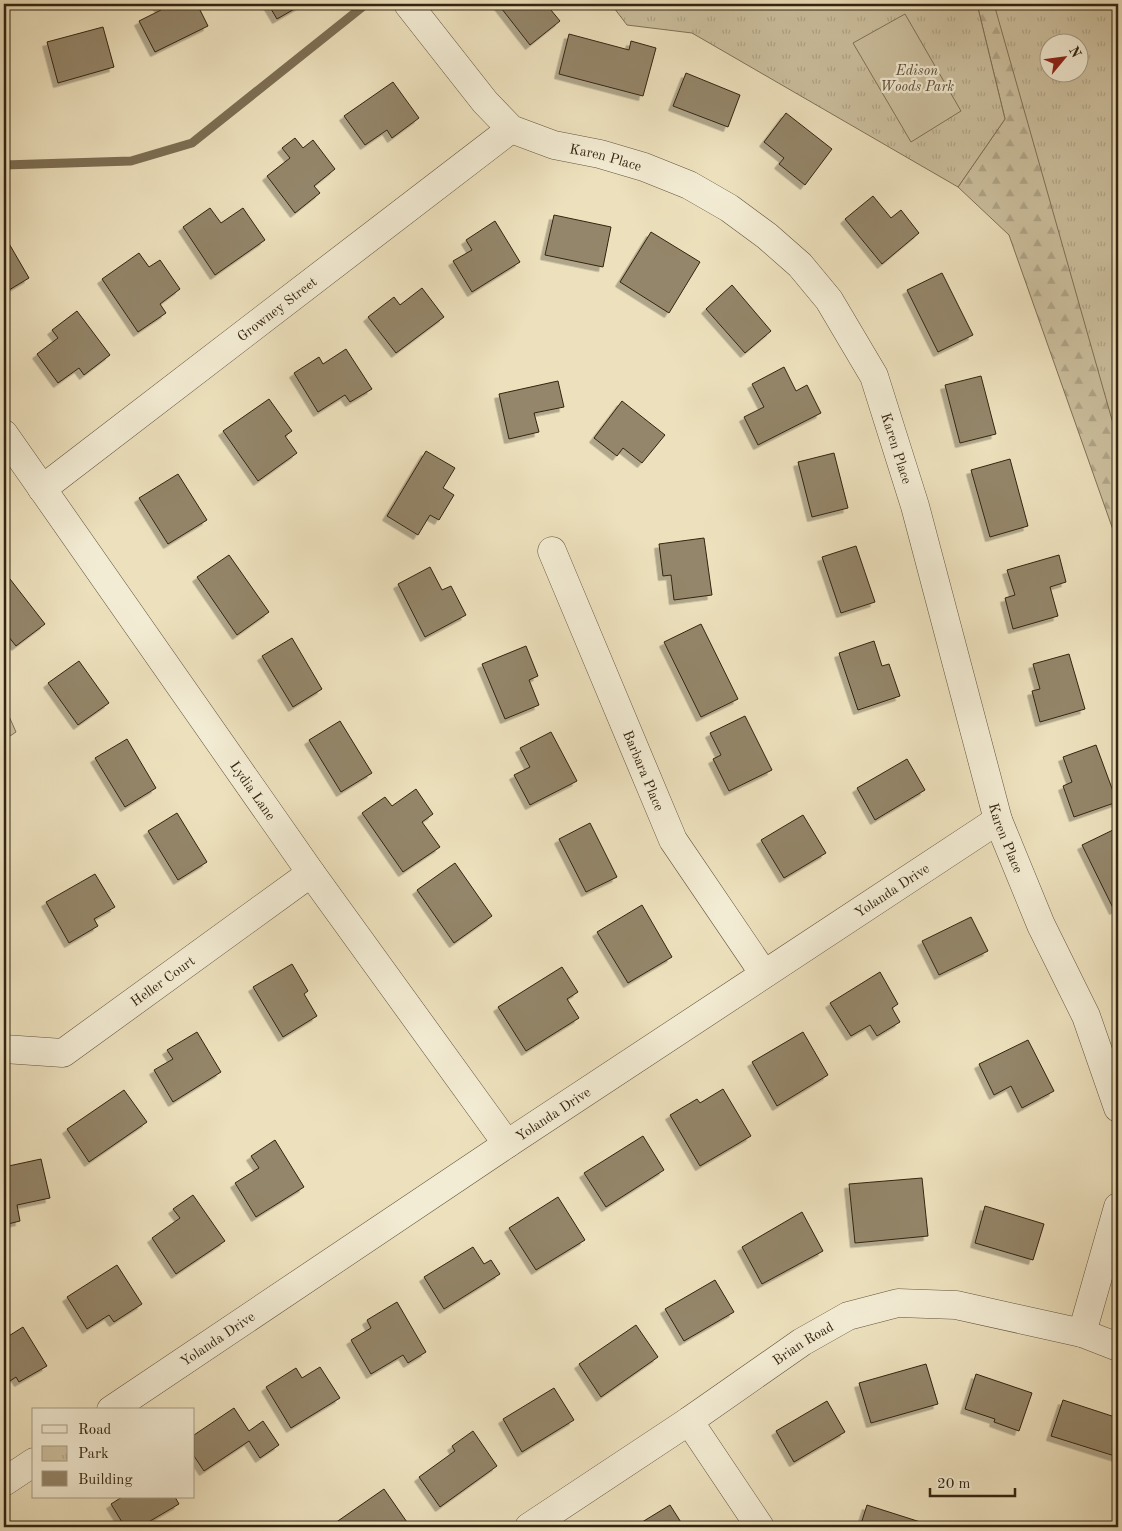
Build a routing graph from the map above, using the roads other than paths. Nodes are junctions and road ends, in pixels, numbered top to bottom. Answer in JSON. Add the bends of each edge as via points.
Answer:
{"nodes":[{"id":1,"x":408,"y":4,"type":"edge"},
{"id":2,"x":511,"y":129,"type":"junction"},
{"id":3,"x":4,"y":434,"type":"edge"},
{"id":4,"x":42,"y":488,"type":"junction"},
{"id":5,"x":552,"y":550,"type":"dead end"},
{"id":6,"x":998,"y":820,"type":"junction"},
{"id":7,"x":311,"y":873,"type":"junction"},
{"id":8,"x":764,"y":974,"type":"junction"},
{"id":9,"x":4,"y":1049,"type":"edge"},
{"id":10,"x":1118,"y":1108,"type":"edge"},
{"id":11,"x":507,"y":1144,"type":"junction"},
{"id":12,"x":1118,"y":1207,"type":"edge"},
{"id":13,"x":1082,"y":1333,"type":"junction"},
{"id":14,"x":1118,"y":1347,"type":"edge"},
{"id":15,"x":114,"y":1408,"type":"edge"},
{"id":16,"x":690,"y":1421,"type":"junction"},
{"id":17,"x":32,"y":1463,"type":"edge"},
{"id":18,"x":4,"y":1482,"type":"edge"},
{"id":19,"x":529,"y":1527,"type":"edge"},
{"id":20,"x":760,"y":1527,"type":"edge"}],
"edges":[{"from":1,"to":2,"type":"street","name":"Karen Place","via":[[485,102]]},
{"from":2,"to":4,"type":"street","name":"Growney Street"},
{"from":2,"to":6,"type":"street","name":"Karen Place","via":[[554,145],[644,167],[729,208],[800,265],[829,300],[874,376],[916,506]]},
{"from":3,"to":4,"type":"street","name":"Lydia Lane"},
{"from":4,"to":7,"type":"street","name":"Lydia Lane"},
{"from":5,"to":8,"type":"street","name":"Barbara Place","via":[[673,840]]},
{"from":6,"to":8,"type":"street","name":"Yolanda Drive"},
{"from":6,"to":10,"type":"street","name":"Karen Place","via":[[1041,925],[1086,1016]]},
{"from":7,"to":9,"type":"street","name":"Heller Court","via":[[62,1053]]},
{"from":7,"to":11,"type":"street","name":"Lydia Lane"},
{"from":8,"to":11,"type":"street","name":"Yolanda Drive"},
{"from":11,"to":15,"type":"street","name":"Yolanda Drive"},
{"from":12,"to":13,"type":"street"},
{"from":13,"to":14,"type":"street","name":"Brian Road"},
{"from":13,"to":16,"type":"street","name":"Brian Road","via":[[956,1305],[898,1303],[848,1316],[802,1342]]},
{"from":16,"to":19,"type":"street","name":"Brian Road"},
{"from":16,"to":20,"type":"street"},
{"from":17,"to":18,"type":"street"}]}
